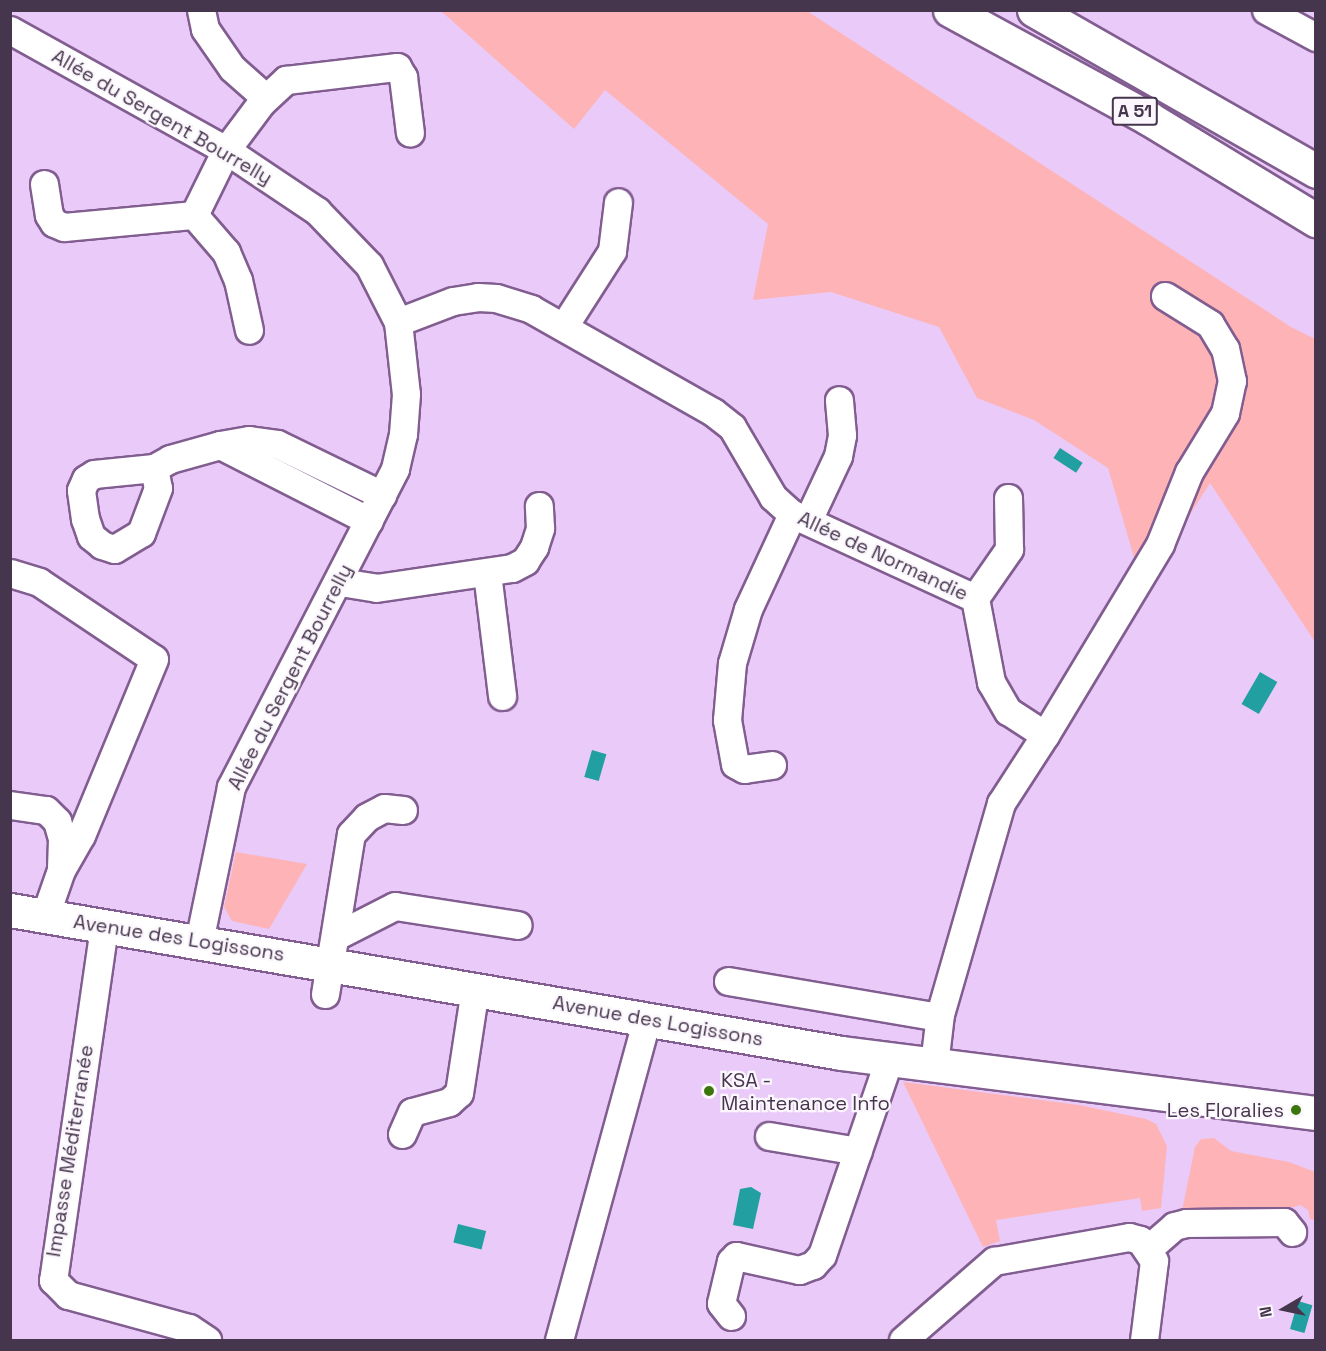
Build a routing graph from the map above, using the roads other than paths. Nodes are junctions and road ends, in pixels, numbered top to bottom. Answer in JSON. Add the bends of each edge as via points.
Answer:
{"nodes":[{"id":1,"x":201,"y":10,"type":"edge"},
{"id":2,"x":950,"y":10,"type":"edge"},
{"id":3,"x":1034,"y":10,"type":"edge"},
{"id":4,"x":1266,"y":10,"type":"edge"},
{"id":5,"x":10,"y":30,"type":"edge"},
{"id":6,"x":1316,"y":37,"type":"edge"},
{"id":7,"x":266,"y":98,"type":"junction"},
{"id":8,"x":410,"y":133,"type":"dead end"},
{"id":9,"x":226,"y":150,"type":"junction"},
{"id":10,"x":1316,"y":171,"type":"edge"},
{"id":11,"x":44,"y":184,"type":"dead end"},
{"id":12,"x":618,"y":202,"type":"dead end"},
{"id":13,"x":194,"y":215,"type":"junction"},
{"id":14,"x":1316,"y":220,"type":"edge"},
{"id":15,"x":1165,"y":296,"type":"dead end"},
{"id":16,"x":398,"y":321,"type":"junction"},
{"id":17,"x":564,"y":326,"type":"junction"},
{"id":18,"x":249,"y":330,"type":"dead end"},
{"id":19,"x":839,"y":400,"type":"dead end"},
{"id":20,"x":220,"y":445,"type":"junction"},
{"id":21,"x":154,"y":468,"type":"dead end"},
{"id":22,"x":382,"y":495,"type":"junction"},
{"id":23,"x":1008,"y":498,"type":"dead end"},
{"id":24,"x":540,"y":506,"type":"dead end"},
{"id":25,"x":800,"y":517,"type":"junction"},
{"id":26,"x":369,"y":521,"type":"junction"},
{"id":27,"x":10,"y":573,"type":"edge"},
{"id":28,"x":487,"y":573,"type":"junction"},
{"id":29,"x":340,"y":582,"type":"junction"},
{"id":30,"x":975,"y":598,"type":"junction"},
{"id":31,"x":502,"y":696,"type":"dead end"},
{"id":32,"x":1045,"y":735,"type":"junction"},
{"id":33,"x":772,"y":765,"type":"dead end"},
{"id":34,"x":10,"y":805,"type":"edge"},
{"id":35,"x":403,"y":810,"type":"dead end"},
{"id":36,"x":61,"y":870,"type":"junction"},
{"id":37,"x":10,"y":910,"type":"edge"},
{"id":38,"x":45,"y":916,"type":"junction"},
{"id":39,"x":518,"y":925,"type":"dead end"},
{"id":40,"x":104,"y":927,"type":"junction"},
{"id":41,"x":199,"y":941,"type":"junction"},
{"id":42,"x":331,"y":964,"type":"junction"},
{"id":43,"x":728,"y":981,"type":"dead end"},
{"id":44,"x":476,"y":989,"type":"junction"},
{"id":45,"x":940,"y":1014,"type":"junction"},
{"id":46,"x":647,"y":1019,"type":"junction"},
{"id":47,"x":889,"y":1059,"type":"junction"},
{"id":48,"x":934,"y":1064,"type":"junction"},
{"id":49,"x":1313,"y":1114,"type":"edge"},
{"id":50,"x":402,"y":1134,"type":"dead end"},
{"id":51,"x":770,"y":1136,"type":"dead end"},
{"id":52,"x":858,"y":1150,"type":"junction"},
{"id":53,"x":1292,"y":1232,"type":"dead end"},
{"id":54,"x":1149,"y":1248,"type":"junction"},
{"id":55,"x":731,"y":1316,"type":"dead end"},
{"id":56,"x":1136,"y":1339,"type":"edge"},
{"id":57,"x":207,"y":1341,"type":"edge"},
{"id":58,"x":559,"y":1341,"type":"edge"},
{"id":59,"x":903,"y":1341,"type":"edge"}],
"edges":[{"from":1,"to":7,"type":"street","via":[[205,29],[232,69]]},
{"from":2,"to":14,"type":"main road","number":"A 51","via":[[1148,118]]},
{"from":3,"to":10,"type":"main road","number":"A 51"},
{"from":4,"to":6,"type":"street"},
{"from":5,"to":9,"type":"street","name":"Allée du Sergent Bourrelly"},
{"from":7,"to":8,"type":"street","via":[[286,80],[397,67],[403,77]]},
{"from":7,"to":9,"type":"street"},
{"from":9,"to":13,"type":"street"},
{"from":9,"to":16,"type":"street","name":"Allée du Sergent Bourrelly","via":[[317,211],[369,265]]},
{"from":11,"to":13,"type":"street","via":[[49,215],[63,227]]},
{"from":12,"to":17,"type":"street","via":[[612,251]]},
{"from":13,"to":18,"type":"street","via":[[226,252],[238,280]]},
{"from":15,"to":32,"type":"street","via":[[1210,324],[1225,349],[1232,381],[1225,413],[1190,472],[1160,544]]},
{"from":16,"to":17,"type":"street","name":"Allée de Normandie","via":[[453,301],[478,297],[514,302]]},
{"from":16,"to":22,"type":"street","name":"Allée du Sergent Bourrelly","via":[[404,357],[404,434],[395,469]]},
{"from":17,"to":25,"type":"street","name":"Allée de Normandie","via":[[713,412],[732,428],[772,497]]},
{"from":19,"to":25,"type":"street","via":[[842,435],[838,456]]},
{"from":20,"to":21,"type":"street","via":[[170,459]]},
{"from":20,"to":22,"type":"street","via":[[249,440],[277,444]]},
{"from":20,"to":26,"type":"street"},
{"from":22,"to":26,"type":"street","name":"Allée du Sergent Bourrelly"},
{"from":23,"to":30,"type":"street","via":[[1009,549]]},
{"from":24,"to":28,"type":"street","via":[[540,528],[525,561]]},
{"from":25,"to":30,"type":"street","name":"Allée de Normandie"},
{"from":25,"to":33,"type":"street","via":[[748,609],[732,663],[728,708],[735,764],[744,769]]},
{"from":26,"to":29,"type":"street","name":"Allée du Sergent Bourrelly"},
{"from":27,"to":36,"type":"street","via":[[39,582],[154,659],[81,835]]},
{"from":28,"to":29,"type":"street","via":[[376,588]]},
{"from":28,"to":31,"type":"street"},
{"from":29,"to":41,"type":"street","name":"Allée du Sergent Bourrelly","via":[[231,787]]},
{"from":30,"to":32,"type":"street","name":"Allée de Normandie","via":[[991,682],[1008,711]]},
{"from":32,"to":45,"type":"street","via":[[1001,803]]},
{"from":34,"to":36,"type":"street","via":[[46,810],[57,821],[62,839]]},
{"from":35,"to":42,"type":"street","via":[[384,808],[367,817],[351,834]]},
{"from":36,"to":38,"type":"street"},
{"from":37,"to":38,"type":"main road","name":"Avenue des Logissons"},
{"from":38,"to":40,"type":"main road","name":"Avenue des Logissons"},
{"from":39,"to":42,"type":"street","via":[[395,906]]},
{"from":40,"to":41,"type":"main road","name":"Avenue des Logissons"},
{"from":40,"to":57,"type":"street","name":"Impasse Méditerranée","via":[[53,1280],[68,1295],[189,1328]]},
{"from":41,"to":42,"type":"main road","name":"Avenue des Logissons"},
{"from":42,"to":44,"type":"main road","name":"Avenue des Logissons"},
{"from":43,"to":45,"type":"street","via":[[933,1016]]},
{"from":44,"to":46,"type":"main road","name":"Avenue des Logissons"},
{"from":44,"to":50,"type":"street","via":[[459,1093],[449,1102],[412,1112]]},
{"from":45,"to":48,"type":"street"},
{"from":46,"to":47,"type":"main road","name":"Avenue des Logissons"},
{"from":46,"to":58,"type":"street"},
{"from":47,"to":48,"type":"main road","name":"Avenue des Logissons"},
{"from":47,"to":52,"type":"street"},
{"from":48,"to":49,"type":"main road","name":"Avenue des Logissons","via":[[1244,1101]]},
{"from":51,"to":52,"type":"street"},
{"from":52,"to":55,"type":"street","via":[[822,1255],[813,1265],[799,1270],[736,1256],[721,1302]]},
{"from":53,"to":54,"type":"street","via":[[1284,1222],[1186,1223],[1174,1226]]},
{"from":54,"to":56,"type":"street","via":[[1154,1276]]},
{"from":54,"to":59,"type":"street","via":[[1129,1237],[994,1261]]}]}
